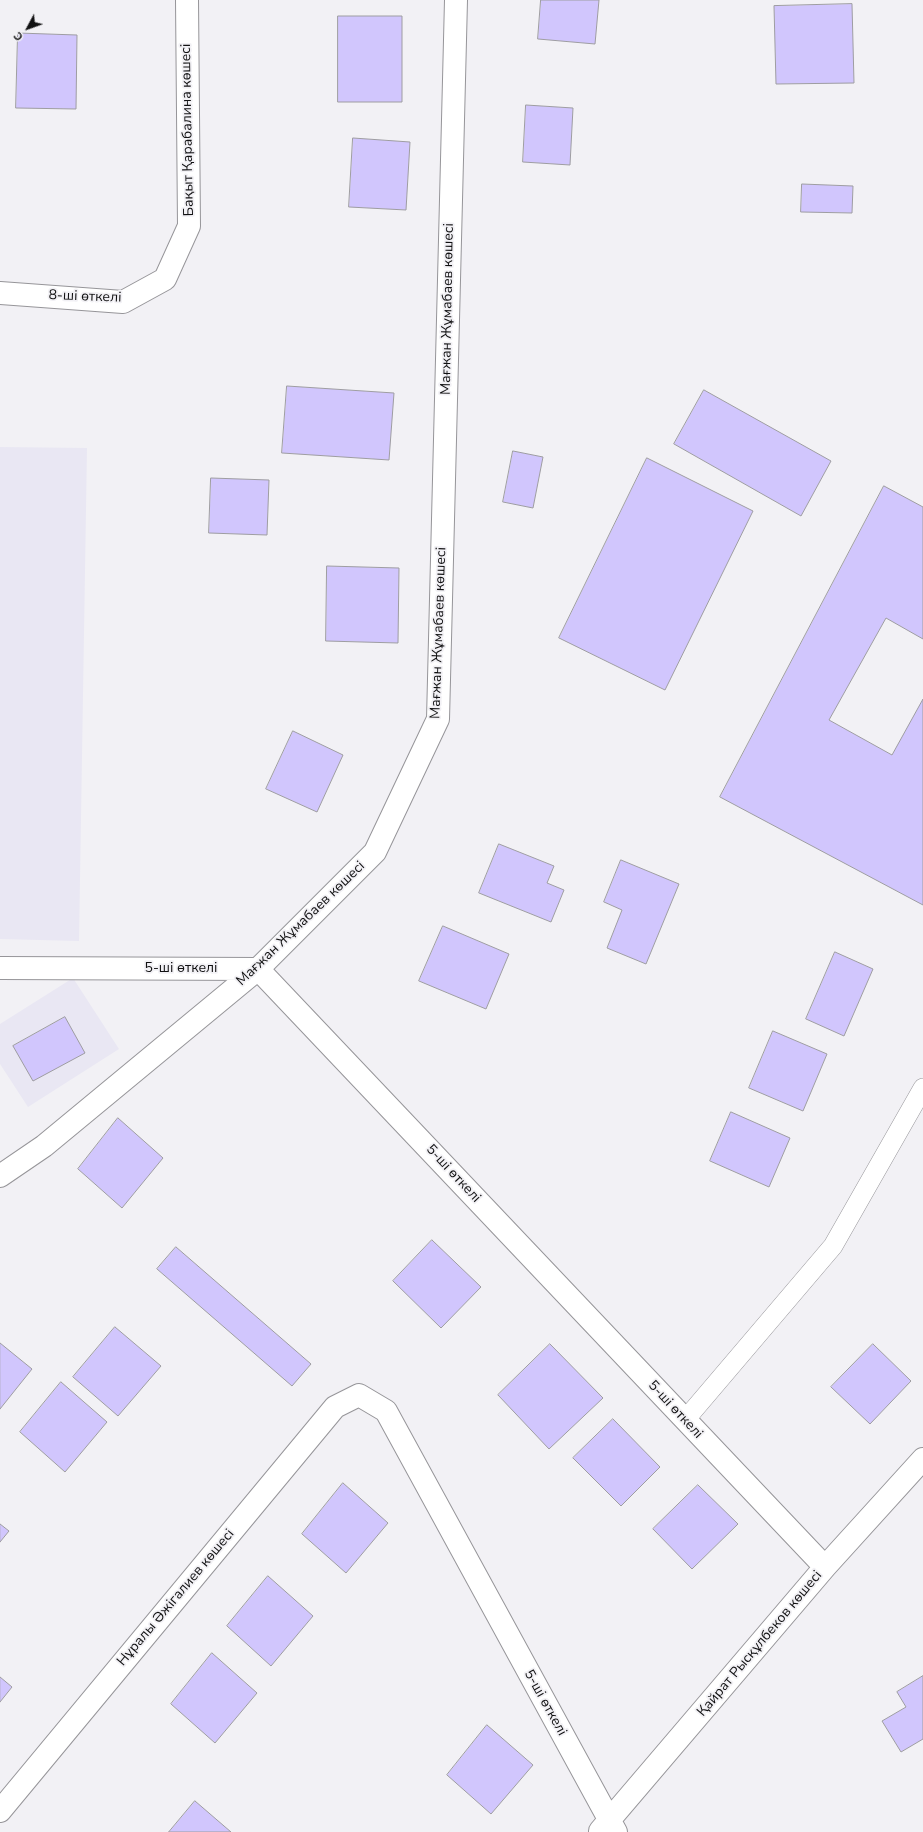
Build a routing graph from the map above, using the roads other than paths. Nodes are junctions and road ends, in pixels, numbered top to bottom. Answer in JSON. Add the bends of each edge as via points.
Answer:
{"nodes":[{"id":1,"x":187,"y":0,"type":"edge"},
{"id":2,"x":456,"y":0,"type":"edge"},
{"id":3,"x":165,"y":279,"type":"joint"},
{"id":4,"x":0,"y":292,"type":"edge"},
{"id":5,"x":0,"y":968,"type":"edge"},
{"id":6,"x":258,"y":969,"type":"junction"},
{"id":7,"x":923,"y":1088,"type":"edge"},
{"id":8,"x":0,"y":1176,"type":"edge"},
{"id":9,"x":359,"y":1395,"type":"joint"},
{"id":10,"x":685,"y":1420,"type":"junction"},
{"id":11,"x":923,"y":1459,"type":"edge"},
{"id":12,"x":825,"y":1567,"type":"junction"},
{"id":13,"x":0,"y":1811,"type":"edge"},
{"id":14,"x":608,"y":1828,"type":"edge"}],
"edges":[{"from":1,"to":3,"type":"street","name":"Бақыт Қарабалина көшесі","via":[[189,226]]},
{"from":2,"to":6,"type":"street","name":"Мағжан Жұмабаев көшесі","via":[[438,719],[375,852]]},
{"from":3,"to":4,"type":"street","name":"8-ші өткелі","via":[[124,302]]},
{"from":5,"to":6,"type":"street","name":"5-ші өткелі"},
{"from":6,"to":8,"type":"street","name":"Мағжан Жұмабаев көшесі","via":[[44,1146]]},
{"from":6,"to":10,"type":"street","name":"5-ші өткелі"},
{"from":7,"to":10,"type":"lane","via":[[833,1246]]},
{"from":9,"to":13,"type":"street","name":"Нұралы Әжiгалиев көшесi","via":[[335,1407]]},
{"from":9,"to":14,"type":"street","name":"5-ші өткелі","via":[[386,1411]]},
{"from":10,"to":12,"type":"street","name":"5-ші өткелі"},
{"from":11,"to":12,"type":"street","name":"Қайрат Рысқұлбеков көшесі"},
{"from":12,"to":14,"type":"street","name":"Қайрат Рысқұлбеков көшесі"}]}
